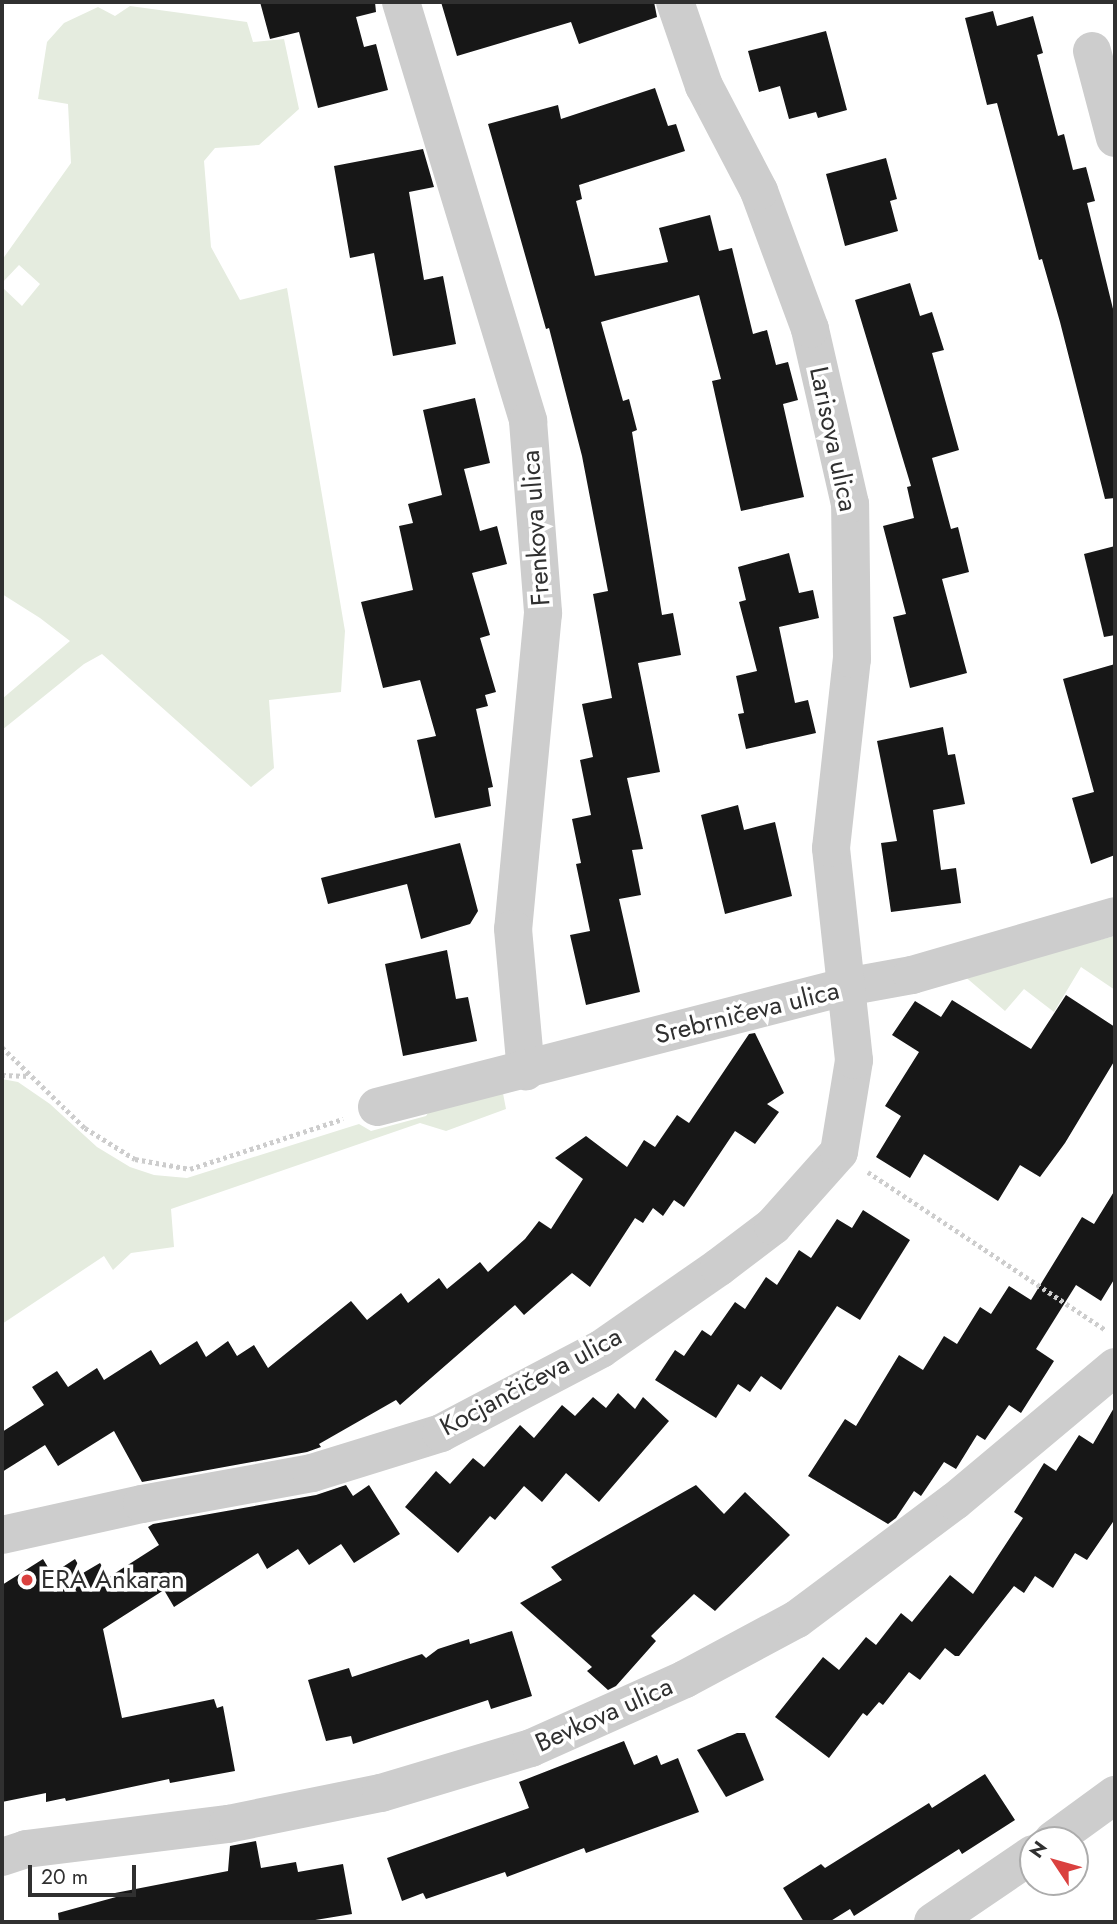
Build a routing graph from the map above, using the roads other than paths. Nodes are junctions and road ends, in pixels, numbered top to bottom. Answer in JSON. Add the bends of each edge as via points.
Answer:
{"nodes":[{"id":1,"x":401,"y":2,"type":"edge"},
{"id":2,"x":675,"y":2,"type":"edge"},
{"id":3,"x":1092,"y":51,"type":"dead end"},
{"id":4,"x":1115,"y":138,"type":"edge"},
{"id":5,"x":1115,"y":916,"type":"edge"},
{"id":6,"x":846,"y":986,"type":"junction"},
{"id":7,"x":526,"y":1071,"type":"junction"},
{"id":8,"x":377,"y":1107,"type":"road end"},
{"id":9,"x":1115,"y":1367,"type":"edge"},
{"id":10,"x":2,"y":1535,"type":"edge"},
{"id":11,"x":1115,"y":1794,"type":"edge"},
{"id":12,"x":1072,"y":1826,"type":"edge"},
{"id":13,"x":2,"y":1857,"type":"edge"},
{"id":14,"x":1019,"y":1864,"type":"edge"},
{"id":15,"x":933,"y":1922,"type":"edge"}],
"edges":[{"from":1,"to":7,"type":"street","name":"Frenkova ulica","via":[[527,421],[543,613],[513,929]]},
{"from":2,"to":6,"type":"street","name":"Larisova ulica","via":[[704,86],[760,191],[810,329],[850,504],[852,659],[831,848]]},
{"from":3,"to":4,"type":"street"},
{"from":5,"to":6,"type":"street","name":"Srebrničeva ulica","via":[[912,975]]},
{"from":6,"to":7,"type":"street","name":"Srebrničeva ulica"},
{"from":6,"to":10,"type":"street","name":"Kocjančičeva ulica","via":[[854,1060],[839,1152],[773,1226],[601,1349],[441,1433],[312,1473]]},
{"from":7,"to":8,"type":"street","name":"Srebrničeva ulica"},
{"from":9,"to":13,"type":"street","name":"Bevkova ulica","via":[[955,1500],[797,1619],[685,1679],[531,1748],[368,1796],[228,1824],[26,1849]]},
{"from":11,"to":12,"type":"street"},
{"from":14,"to":15,"type":"street"}]}
